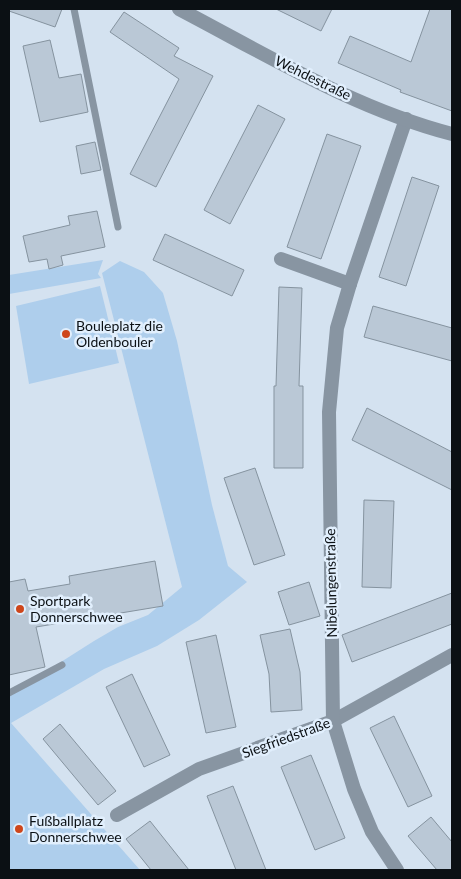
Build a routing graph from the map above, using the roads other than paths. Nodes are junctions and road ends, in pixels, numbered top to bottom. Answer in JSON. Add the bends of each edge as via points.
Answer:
{"nodes":[{"id":1,"x":74,"y":9,"type":"edge"},
{"id":2,"x":179,"y":9,"type":"edge"},
{"id":3,"x":406,"y":119,"type":"junction"},
{"id":4,"x":452,"y":134,"type":"edge"},
{"id":5,"x":118,"y":227,"type":"dead end"},
{"id":6,"x":281,"y":259,"type":"dead end"},
{"id":7,"x":350,"y":284,"type":"junction"},
{"id":8,"x":452,"y":655,"type":"edge"},
{"id":9,"x":62,"y":665,"type":"dead end"},
{"id":10,"x":9,"y":693,"type":"edge"},
{"id":11,"x":334,"y":721,"type":"junction"},
{"id":12,"x":117,"y":815,"type":"dead end"},
{"id":13,"x":397,"y":870,"type":"edge"}],
"edges":[{"from":1,"to":5,"type":"lane"},
{"from":2,"to":3,"type":"street","name":"Wehdestraße","via":[[322,85]]},
{"from":3,"to":4,"type":"street","name":"Wehdestraße"},
{"from":3,"to":7,"type":"street","name":"Nibelungenstraße"},
{"from":6,"to":7,"type":"street"},
{"from":7,"to":11,"type":"street","name":"Nibelungenstraße","via":[[337,328],[329,412]]},
{"from":8,"to":11,"type":"street","name":"Siegfriedstraße"},
{"from":9,"to":10,"type":"lane"},
{"from":11,"to":12,"type":"street","name":"Siegfriedstraße","via":[[199,769]]},
{"from":11,"to":13,"type":"street","name":"Nibelungenstraße","via":[[354,789],[372,832]]}]}
